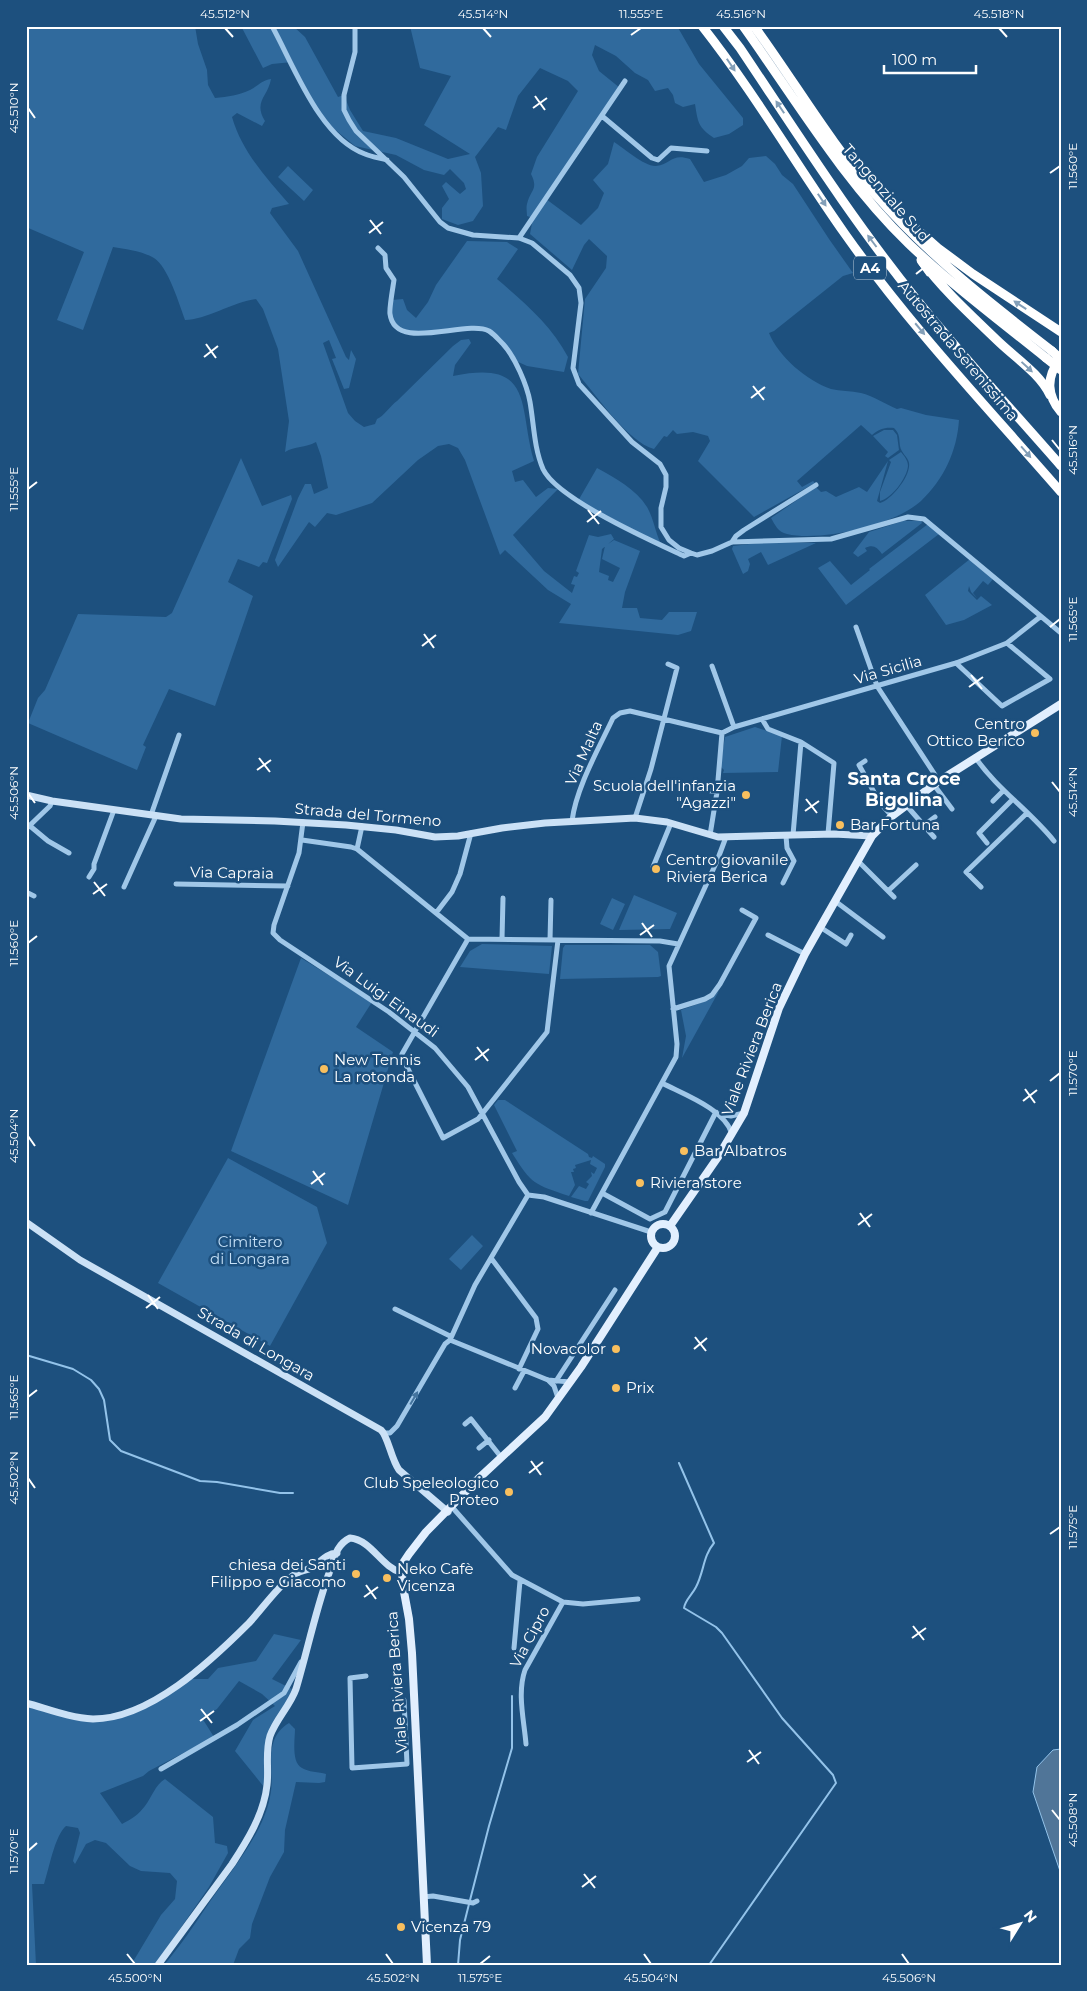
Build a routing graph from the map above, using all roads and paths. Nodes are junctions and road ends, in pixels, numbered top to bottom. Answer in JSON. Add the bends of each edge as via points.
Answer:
{"nodes":[{"id":1,"x":272,"y":26,"type":"edge"},
{"id":2,"x":355,"y":26,"type":"edge"},
{"id":3,"x":702,"y":26,"type":"edge"},
{"id":4,"x":723,"y":26,"type":"edge"},
{"id":5,"x":743,"y":26,"type":"edge"},
{"id":6,"x":754,"y":26,"type":"edge"},
{"id":7,"x":625,"y":81,"type":"dead end"},
{"id":8,"x":602,"y":116,"type":"junction"},
{"id":9,"x":707,"y":151,"type":"dead end"},
{"id":10,"x":387,"y":160,"type":"junction"},
{"id":11,"x":876,"y":195,"type":"junction"},
{"id":12,"x":519,"y":238,"type":"junction"},
{"id":13,"x":909,"y":243,"type":"junction"},
{"id":14,"x":378,"y":248,"type":"dead end"},
{"id":15,"x":1061,"y":332,"type":"edge"},
{"id":16,"x":1049,"y":355,"type":"junction"},
{"id":17,"x":1061,"y":359,"type":"edge"},
{"id":18,"x":1061,"y":370,"type":"edge"},
{"id":19,"x":1050,"y":395,"type":"junction"},
{"id":20,"x":1061,"y":412,"type":"edge"},
{"id":21,"x":1061,"y":466,"type":"edge"},
{"id":22,"x":816,"y":485,"type":"dead end"},
{"id":23,"x":1061,"y":492,"type":"edge"},
{"id":24,"x":732,"y":542,"type":"junction"},
{"id":25,"x":691,"y":553,"type":"junction"},
{"id":26,"x":1040,"y":617,"type":"junction"},
{"id":27,"x":856,"y":627,"type":"dead end"},
{"id":28,"x":1061,"y":633,"type":"edge"},
{"id":29,"x":1007,"y":643,"type":"junction"},
{"id":30,"x":956,"y":663,"type":"junction"},
{"id":31,"x":668,"y":664,"type":"dead end"},
{"id":32,"x":712,"y":666,"type":"dead end"},
{"id":33,"x":877,"y":686,"type":"junction"},
{"id":34,"x":1061,"y":704,"type":"edge"},
{"id":35,"x":1057,"y":710,"type":"edge"},
{"id":36,"x":663,"y":718,"type":"junction"},
{"id":37,"x":762,"y":719,"type":"junction"},
{"id":38,"x":734,"y":727,"type":"junction"},
{"id":39,"x":722,"y":733,"type":"junction"},
{"id":40,"x":179,"y":735,"type":"dead end"},
{"id":41,"x":801,"y":742,"type":"junction"},
{"id":42,"x":975,"y":757,"type":"junction"},
{"id":43,"x":865,"y":760,"type":"dead end"},
{"id":44,"x":865,"y":776,"type":"junction"},
{"id":45,"x":856,"y":782,"type":"dead end"},
{"id":46,"x":936,"y":783,"type":"junction"},
{"id":47,"x":685,"y":786,"type":"dead end"},
{"id":48,"x":1003,"y":791,"type":"junction"},
{"id":49,"x":717,"y":792,"type":"junction"},
{"id":50,"x":26,"y":795,"type":"edge"},
{"id":51,"x":1012,"y":799,"type":"junction"},
{"id":52,"x":52,"y":801,"type":"junction"},
{"id":53,"x":993,"y":801,"type":"dead end"},
{"id":54,"x":906,"y":805,"type":"junction"},
{"id":55,"x":952,"y":809,"type":"dead end"},
{"id":56,"x":114,"y":810,"type":"junction"},
{"id":57,"x":1027,"y":813,"type":"junction"},
{"id":58,"x":153,"y":816,"type":"junction"},
{"id":59,"x":892,"y":816,"type":"junction"},
{"id":60,"x":935,"y":817,"type":"dead end"},
{"id":61,"x":635,"y":818,"type":"junction"},
{"id":62,"x":572,"y":821,"type":"junction"},
{"id":63,"x":303,"y":822,"type":"junction"},
{"id":64,"x":671,"y":823,"type":"junction"},
{"id":65,"x":362,"y":826,"type":"junction"},
{"id":66,"x":923,"y":826,"type":"junction"},
{"id":67,"x":28,"y":828,"type":"edge"},
{"id":68,"x":471,"y":833,"type":"junction"},
{"id":69,"x":828,"y":834,"type":"junction"},
{"id":70,"x":710,"y":835,"type":"junction"},
{"id":71,"x":789,"y":835,"type":"junction"},
{"id":72,"x":872,"y":836,"type":"junction"},
{"id":73,"x":726,"y":837,"type":"junction"},
{"id":74,"x":934,"y":837,"type":"dead end"},
{"id":75,"x":302,"y":840,"type":"junction"},
{"id":76,"x":1054,"y":841,"type":"dead end"},
{"id":77,"x":988,"y":842,"type":"dead end"},
{"id":78,"x":358,"y":849,"type":"junction"},
{"id":79,"x":70,"y":853,"type":"dead end"},
{"id":80,"x":858,"y":861,"type":"junction"},
{"id":81,"x":916,"y":865,"type":"dead end"},
{"id":82,"x":653,"y":867,"type":"dead end"},
{"id":83,"x":89,"y":877,"type":"dead end"},
{"id":84,"x":783,"y":883,"type":"dead end"},
{"id":85,"x":176,"y":884,"type":"dead end"},
{"id":86,"x":288,"y":886,"type":"junction"},
{"id":87,"x":124,"y":887,"type":"dead end"},
{"id":88,"x":981,"y":888,"type":"dead end"},
{"id":89,"x":888,"y":891,"type":"junction"},
{"id":90,"x":26,"y":892,"type":"edge"},
{"id":91,"x":34,"y":896,"type":"dead end"},
{"id":92,"x":894,"y":897,"type":"dead end"},
{"id":93,"x":503,"y":898,"type":"dead end"},
{"id":94,"x":550,"y":900,"type":"dead end"},
{"id":95,"x":835,"y":901,"type":"junction"},
{"id":96,"x":742,"y":910,"type":"dead end"},
{"id":97,"x":436,"y":912,"type":"junction"},
{"id":98,"x":820,"y":927,"type":"junction"},
{"id":99,"x":851,"y":935,"type":"dead end"},
{"id":100,"x":768,"y":936,"type":"dead end"},
{"id":101,"x":883,"y":937,"type":"dead end"},
{"id":102,"x":468,"y":939,"type":"junction"},
{"id":103,"x":502,"y":939,"type":"junction"},
{"id":104,"x":550,"y":940,"type":"junction"},
{"id":105,"x":558,"y":940,"type":"junction"},
{"id":106,"x":678,"y":944,"type":"junction"},
{"id":107,"x":805,"y":954,"type":"junction"},
{"id":108,"x":673,"y":1009,"type":"junction"},
{"id":109,"x":415,"y":1032,"type":"junction"},
{"id":110,"x":662,"y":1083,"type":"junction"},
{"id":111,"x":718,"y":1113,"type":"junction"},
{"id":112,"x":744,"y":1113,"type":"junction"},
{"id":113,"x":482,"y":1114,"type":"junction"},
{"id":114,"x":732,"y":1134,"type":"junction"},
{"id":115,"x":602,"y":1193,"type":"junction"},
{"id":116,"x":528,"y":1195,"type":"junction"},
{"id":117,"x":591,"y":1213,"type":"junction"},
{"id":118,"x":26,"y":1222,"type":"edge"},
{"id":119,"x":670,"y":1226,"type":"junction"},
{"id":120,"x":651,"y":1232,"type":"junction"},
{"id":121,"x":658,"y":1248,"type":"junction"},
{"id":122,"x":491,"y":1258,"type":"junction"},
{"id":123,"x":615,"y":1290,"type":"dead end"},
{"id":124,"x":395,"y":1309,"type":"dead end"},
{"id":125,"x":450,"y":1338,"type":"junction"},
{"id":126,"x":522,"y":1370,"type":"junction"},
{"id":127,"x":548,"y":1380,"type":"junction"},
{"id":128,"x":556,"y":1381,"type":"junction"},
{"id":129,"x":571,"y":1382,"type":"junction"},
{"id":130,"x":515,"y":1388,"type":"dead end"},
{"id":131,"x":559,"y":1400,"type":"junction"},
{"id":132,"x":464,"y":1424,"type":"dead end"},
{"id":133,"x":385,"y":1433,"type":"junction"},
{"id":134,"x":489,"y":1440,"type":"junction"},
{"id":135,"x":479,"y":1448,"type":"dead end"},
{"id":136,"x":501,"y":1457,"type":"junction"},
{"id":137,"x":450,"y":1509,"type":"junction"},
{"id":138,"x":337,"y":1553,"type":"junction"},
{"id":139,"x":402,"y":1572,"type":"junction"},
{"id":140,"x":520,"y":1581,"type":"junction"},
{"id":141,"x":638,"y":1599,"type":"dead end"},
{"id":142,"x":563,"y":1602,"type":"junction"},
{"id":143,"x":514,"y":1648,"type":"dead end"},
{"id":144,"x":304,"y":1657,"type":"junction"},
{"id":145,"x":366,"y":1676,"type":"dead end"},
{"id":146,"x":404,"y":1700,"type":"dead end"},
{"id":147,"x":26,"y":1703,"type":"edge"},
{"id":148,"x":526,"y":1744,"type":"dead end"},
{"id":149,"x":407,"y":1764,"type":"junction"},
{"id":150,"x":416,"y":1764,"type":"junction"},
{"id":151,"x":161,"y":1769,"type":"dead end"},
{"id":152,"x":423,"y":1897,"type":"junction"},
{"id":153,"x":475,"y":1902,"type":"dead end"},
{"id":154,"x":158,"y":1965,"type":"edge"},
{"id":155,"x":426,"y":1965,"type":"edge"}],
"edges":[{"from":1,"to":10,"type":"street","via":[[304,90],[332,131],[364,154]]},
{"from":2,"to":10,"type":"street","via":[[355,52],[344,95],[344,110],[356,131]]},
{"from":3,"to":23,"type":"highway","name":"Autostrada Serenissima","number":"A4","one_way":true,"via":[[871,268],[931,343]]},
{"from":21,"to":4,"type":"highway","name":"Autostrada Serenissima","number":"A4","one_way":true,"via":[[894,271]]},
{"from":5,"to":13,"type":"highway","name":"Tangenziale Sud","via":[[845,170]]},
{"from":6,"to":11,"type":"highway","name":"Tangenziale Sud","via":[[824,128]]},
{"from":7,"to":8,"type":"street"},
{"from":8,"to":9,"type":"street","via":[[658,160],[671,148]]},
{"from":8,"to":12,"type":"street"},
{"from":10,"to":12,"type":"street","via":[[448,228],[473,235]]},
{"from":15,"to":11,"type":"highway","one_way":true,"via":[[973,274]]},
{"from":11,"to":16,"type":"highway","name":"Tangenziale Sud","via":[[934,255]]},
{"from":12,"to":25,"type":"street","via":[[532,243],[556,262],[579,288],[581,303],[573,368],[575,376],[632,442],[660,464],[666,475],[660,508],[661,527],[669,540]]},
{"from":13,"to":16,"type":"highway","name":"Tangenziale Sud","via":[[966,294]]},
{"from":13,"to":19,"type":"highway","one_way":true,"via":[[935,278],[1035,375]]},
{"from":14,"to":25,"type":"street","via":[[385,255],[386,268],[394,280],[390,314],[396,327],[416,333],[478,328],[489,331],[503,344],[514,360],[529,400],[535,442],[544,471],[563,491],[684,556]]},
{"from":16,"to":17,"type":"highway","name":"Tangenziale Sud","bridge":true},
{"from":16,"to":18,"type":"highway","name":"Tangenziale Sud","bridge":true},
{"from":17,"to":19,"type":"highway","via":[[1050,376]]},
{"from":19,"to":20,"type":"highway"},
{"from":22,"to":24,"type":"street","via":[[744,530]]},
{"from":24,"to":25,"type":"street","via":[[712,551],[697,555]]},
{"from":24,"to":26,"type":"street","via":[[831,539],[908,517],[924,519]]},
{"from":26,"to":28,"type":"street"},
{"from":26,"to":29,"type":"street","name":"Via Sicilia"},
{"from":27,"to":33,"type":"street"},
{"from":29,"to":30,"type":"street","name":"Via Sicilia"},
{"from":29,"to":30,"type":"street","via":[[1050,679],[1002,706]]},
{"from":30,"to":33,"type":"street","name":"Via Sicilia"},
{"from":31,"to":36,"type":"street","via":[[677,668]]},
{"from":32,"to":38,"type":"street"},
{"from":33,"to":37,"type":"street","name":"Via Sicilia"},
{"from":33,"to":46,"type":"street"},
{"from":34,"to":35,"type":"main road","name":"Viale Riviera Berica"},
{"from":35,"to":42,"type":"main road","name":"Viale Riviera Berica"},
{"from":36,"to":39,"type":"street","name":"Via Malta"},
{"from":36,"to":61,"type":"street"},
{"from":36,"to":62,"type":"street","name":"Via Malta","via":[[630,711],[613,718],[576,802]]},
{"from":37,"to":38,"type":"street","name":"Via Sicilia"},
{"from":37,"to":41,"type":"street","via":[[768,730]]},
{"from":38,"to":39,"type":"street","name":"Via Sicilia"},
{"from":39,"to":49,"type":"street"},
{"from":40,"to":58,"type":"street"},
{"from":41,"to":69,"type":"street","via":[[835,765]]},
{"from":41,"to":71,"type":"street"},
{"from":42,"to":46,"type":"main road","name":"Viale Riviera Berica"},
{"from":42,"to":48,"type":"street"},
{"from":43,"to":44,"type":"street","via":[[859,765]]},
{"from":44,"to":45,"type":"street"},
{"from":44,"to":59,"type":"street","via":[[875,799]]},
{"from":46,"to":54,"type":"main road","name":"Viale Riviera Berica"},
{"from":46,"to":55,"type":"street"},
{"from":47,"to":49,"type":"street"},
{"from":48,"to":51,"type":"street"},
{"from":48,"to":53,"type":"street"},
{"from":49,"to":70,"type":"street"},
{"from":50,"to":52,"type":"street","name":"Strada del Tormeno"},
{"from":51,"to":57,"type":"street"},
{"from":51,"to":77,"type":"street","via":[[978,832]]},
{"from":52,"to":56,"type":"street","name":"Strada del Tormeno"},
{"from":52,"to":67,"type":"street"},
{"from":54,"to":59,"type":"main road","name":"Viale Riviera Berica"},
{"from":54,"to":66,"type":"street"},
{"from":56,"to":58,"type":"street","name":"Strada del Tormeno"},
{"from":56,"to":83,"type":"street"},
{"from":57,"to":76,"type":"street"},
{"from":57,"to":88,"type":"street","via":[[966,872]]},
{"from":58,"to":63,"type":"street","name":"Strada del Tormeno"},
{"from":58,"to":87,"type":"street"},
{"from":59,"to":72,"type":"main road","name":"Viale Riviera Berica"},
{"from":60,"to":66,"type":"street"},
{"from":61,"to":62,"type":"street","name":"Strada del Tormeno"},
{"from":61,"to":64,"type":"street","name":"Strada del Tormeno"},
{"from":62,"to":68,"type":"street","name":"Strada del Tormeno"},
{"from":63,"to":65,"type":"street","name":"Strada del Tormeno"},
{"from":63,"to":75,"type":"street","name":"Via Luigi Einaudi"},
{"from":64,"to":70,"type":"street","name":"Strada del Tormeno"},
{"from":64,"to":82,"type":"street"},
{"from":65,"to":68,"type":"street","name":"Strada del Tormeno","via":[[435,837]]},
{"from":65,"to":78,"type":"street"},
{"from":66,"to":74,"type":"street"},
{"from":67,"to":79,"type":"street"},
{"from":68,"to":97,"type":"street","via":[[460,874],[452,892]]},
{"from":69,"to":71,"type":"street","name":"Strada del Tormeno"},
{"from":69,"to":72,"type":"street","name":"Strada del Tormeno"},
{"from":70,"to":73,"type":"street","name":"Strada del Tormeno"},
{"from":71,"to":73,"type":"street","name":"Strada del Tormeno"},
{"from":71,"to":84,"type":"street","via":[[787,848],[794,860]]},
{"from":72,"to":80,"type":"main road","name":"Viale Riviera Berica"},
{"from":73,"to":106,"type":"street"},
{"from":75,"to":78,"type":"street"},
{"from":75,"to":86,"type":"street","name":"Via Luigi Einaudi"},
{"from":78,"to":97,"type":"street"},
{"from":80,"to":89,"type":"street"},
{"from":80,"to":95,"type":"main road","name":"Viale Riviera Berica"},
{"from":81,"to":89,"type":"street"},
{"from":85,"to":86,"type":"street","name":"Via Capraia"},
{"from":86,"to":109,"type":"street","name":"Via Luigi Einaudi","via":[[274,925],[276,937]]},
{"from":89,"to":92,"type":"street"},
{"from":90,"to":91,"type":"street"},
{"from":93,"to":103,"type":"street"},
{"from":94,"to":104,"type":"street"},
{"from":95,"to":98,"type":"main road","name":"Viale Riviera Berica"},
{"from":95,"to":101,"type":"street"},
{"from":96,"to":108,"type":"street","via":[[756,918],[717,989],[705,1000]]},
{"from":97,"to":102,"type":"street"},
{"from":98,"to":99,"type":"street","via":[[846,944]]},
{"from":98,"to":107,"type":"main road","name":"Viale Riviera Berica"},
{"from":100,"to":107,"type":"street"},
{"from":102,"to":103,"type":"street"},
{"from":102,"to":109,"type":"street"},
{"from":103,"to":104,"type":"street"},
{"from":104,"to":105,"type":"street"},
{"from":105,"to":106,"type":"street"},
{"from":105,"to":113,"type":"street","via":[[547,1032]]},
{"from":106,"to":108,"type":"street","via":[[669,966]]},
{"from":107,"to":112,"type":"main road","name":"Viale Riviera Berica","via":[[779,1008]]},
{"from":108,"to":110,"type":"street","via":[[678,1044],[676,1057]]},
{"from":109,"to":113,"type":"street","name":"Via Luigi Einaudi","via":[[455,1070]]},
{"from":109,"to":113,"type":"street","via":[[403,1051],[403,1059],[443,1138]]},
{"from":110,"to":111,"type":"street"},
{"from":110,"to":115,"type":"street"},
{"from":111,"to":112,"type":"street","via":[[731,1116]]},
{"from":111,"to":114,"type":"street","via":[[728,1123]]},
{"from":111,"to":115,"type":"street","via":[[665,1212],[650,1219]]},
{"from":112,"to":114,"type":"main road","name":"Viale Riviera Berica"},
{"from":113,"to":116,"type":"street","name":"Via Luigi Einaudi"},
{"from":114,"to":119,"type":"main road","name":"Viale Riviera Berica"},
{"from":115,"to":117,"type":"street"},
{"from":116,"to":117,"type":"street"},
{"from":116,"to":122,"type":"street"},
{"from":117,"to":120,"type":"street"},
{"from":118,"to":133,"type":"street","name":"Strada di Longara","via":[[80,1260]]},
{"from":119,"to":120,"type":"main road","via":[[659,1224]]},
{"from":119,"to":121,"type":"main road","name":"Viale Riviera Berica","via":[[675,1232],[675,1241],[666,1248]]},
{"from":120,"to":121,"type":"main road","via":[[652,1241]]},
{"from":121,"to":129,"type":"main road","name":"Viale Riviera Berica"},
{"from":122,"to":125,"type":"street"},
{"from":122,"to":126,"type":"street","via":[[538,1324]]},
{"from":123,"to":128,"type":"street"},
{"from":124,"to":125,"type":"street"},
{"from":125,"to":126,"type":"street"},
{"from":133,"to":125,"type":"street","one_way":true,"via":[[394,1431]]},
{"from":126,"to":127,"type":"street"},
{"from":126,"to":130,"type":"street"},
{"from":127,"to":128,"type":"street"},
{"from":127,"to":131,"type":"street"},
{"from":128,"to":129,"type":"street"},
{"from":129,"to":131,"type":"main road","name":"Viale Riviera Berica"},
{"from":131,"to":136,"type":"main road","name":"Viale Riviera Berica","via":[[546,1417]]},
{"from":132,"to":134,"type":"street","via":[[471,1419]]},
{"from":133,"to":137,"type":"street","via":[[393,1462],[399,1470]]},
{"from":134,"to":135,"type":"street"},
{"from":134,"to":136,"type":"street"},
{"from":136,"to":137,"type":"main road","name":"Viale Riviera Berica"},
{"from":137,"to":139,"type":"main road","name":"Viale Riviera Berica","via":[[409,1554]]},
{"from":137,"to":140,"type":"street","name":"Via Cipro"},
{"from":138,"to":139,"type":"street","via":[[344,1540],[355,1538],[394,1571]]},
{"from":138,"to":144,"type":"street"},
{"from":138,"to":147,"type":"street","via":[[326,1555],[312,1568],[296,1574],[214,1656],[150,1703],[93,1719]]},
{"from":139,"to":150,"type":"main road","name":"Viale Riviera Berica","via":[[410,1633]]},
{"from":140,"to":142,"type":"street","name":"Via Cipro"},
{"from":140,"to":143,"type":"street","name":"Via Cipro"},
{"from":141,"to":142,"type":"street","name":"Via Cipro","via":[[583,1604]]},
{"from":142,"to":148,"type":"street","name":"Via Cipro","via":[[522,1680]]},
{"from":144,"to":151,"type":"street","via":[[284,1693]]},
{"from":144,"to":154,"type":"street","via":[[295,1691],[271,1734],[266,1796],[258,1818],[232,1864]]},
{"from":145,"to":149,"type":"street","name":"Viale Riviera Berica","via":[[350,1678],[352,1768]]},
{"from":146,"to":149,"type":"street","name":"Viale Riviera Berica"},
{"from":149,"to":150,"type":"street","name":"Viale Riviera Berica"},
{"from":150,"to":152,"type":"main road","name":"Viale Riviera Berica"},
{"from":152,"to":153,"type":"street"},
{"from":152,"to":155,"type":"main road","name":"Viale Riviera Berica"}]}
